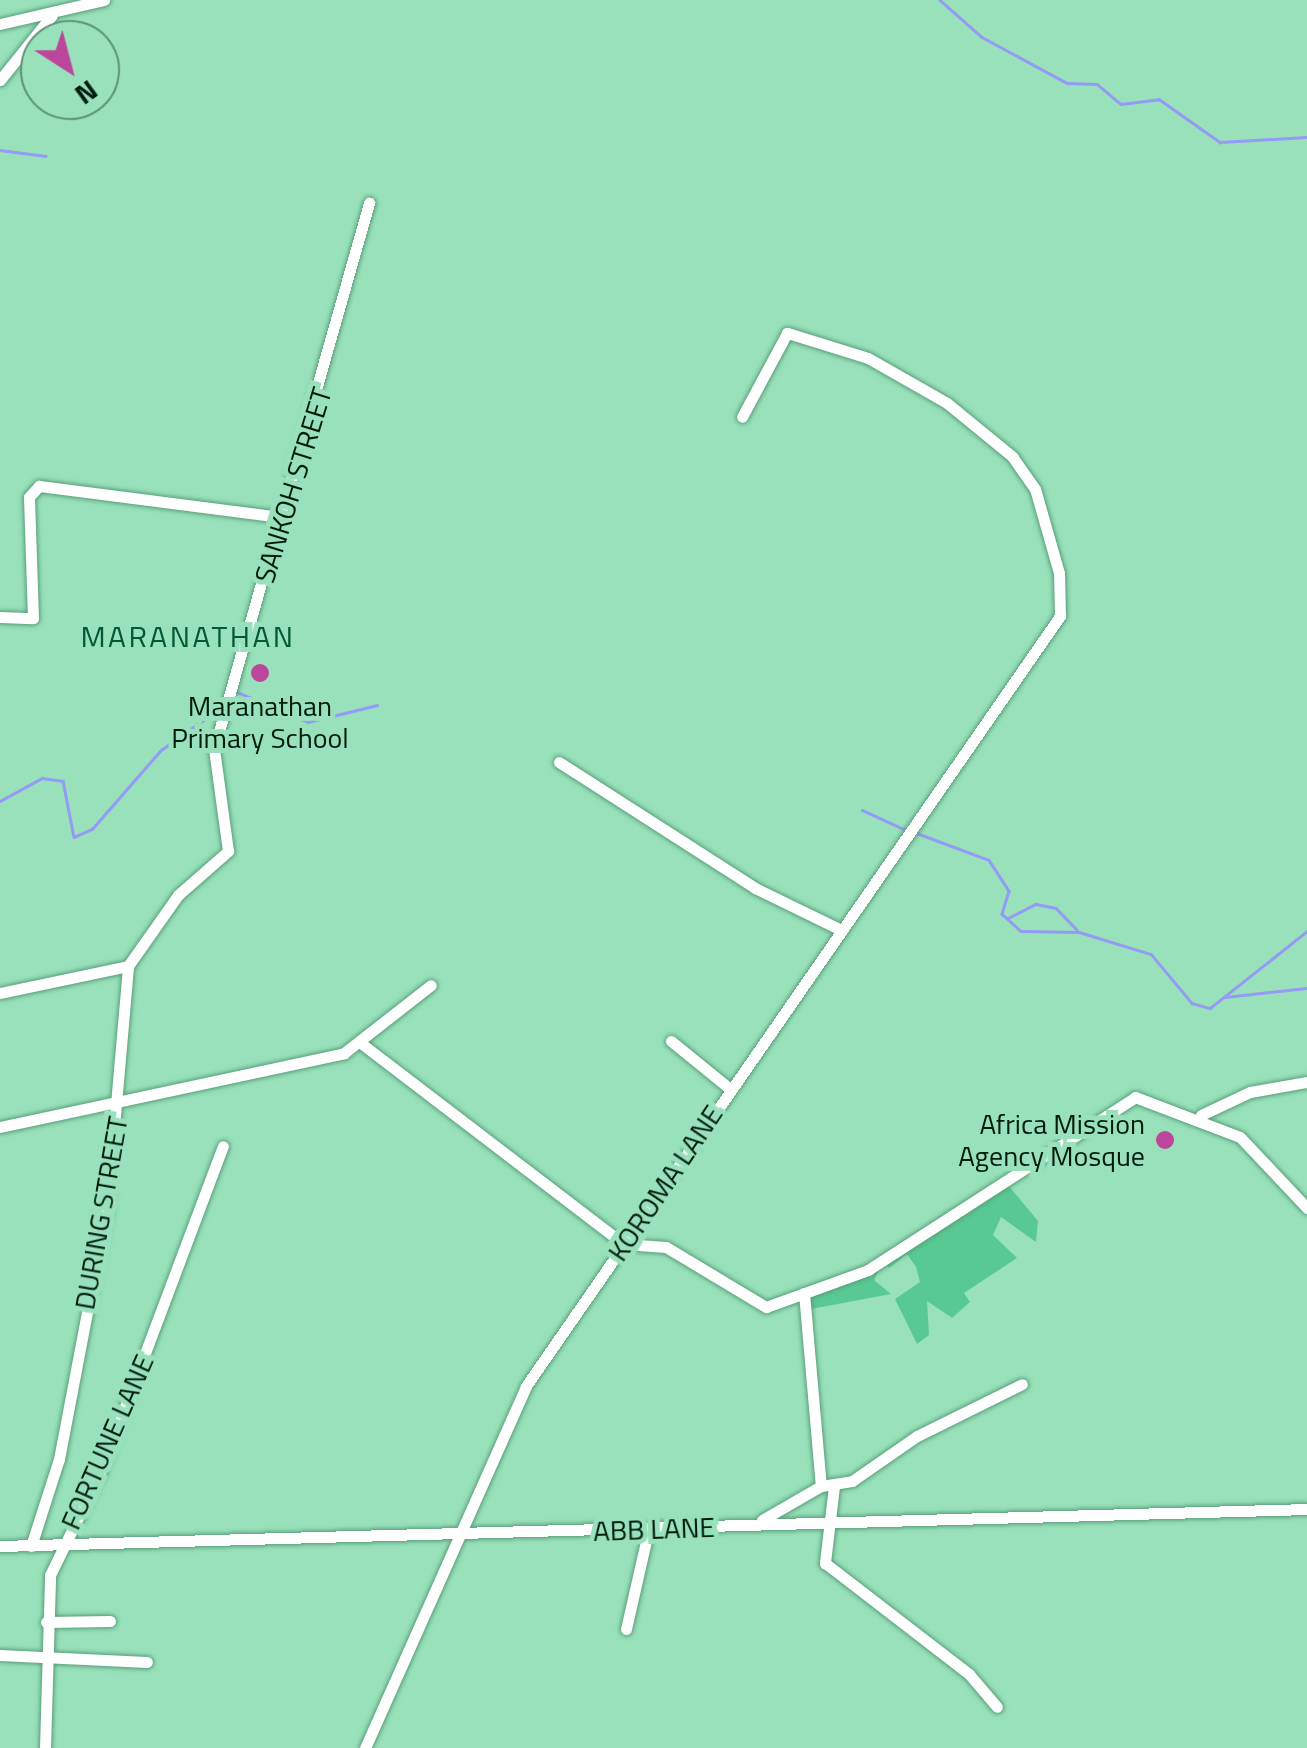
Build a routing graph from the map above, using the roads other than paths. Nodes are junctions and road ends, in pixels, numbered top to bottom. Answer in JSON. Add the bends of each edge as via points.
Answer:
{"nodes":[{"id":1,"x":104,"y":0,"type":"edge"},
{"id":2,"x":52,"y":15,"type":"junction"},
{"id":3,"x":0,"y":24,"type":"edge"},
{"id":4,"x":0,"y":80,"type":"edge"},
{"id":5,"x":369,"y":203,"type":"dead end"},
{"id":6,"x":742,"y":417,"type":"dead end"},
{"id":7,"x":281,"y":517,"type":"junction"},
{"id":8,"x":0,"y":617,"type":"edge"},
{"id":9,"x":559,"y":762,"type":"dead end"},
{"id":10,"x":837,"y":928,"type":"junction"},
{"id":11,"x":128,"y":966,"type":"junction"},
{"id":12,"x":431,"y":985,"type":"dead end"},
{"id":13,"x":0,"y":993,"type":"edge"},
{"id":14,"x":671,"y":1041,"type":"dead end"},
{"id":15,"x":362,"y":1044,"type":"junction"},
{"id":16,"x":1307,"y":1082,"type":"edge"},
{"id":17,"x":729,"y":1088,"type":"junction"},
{"id":18,"x":120,"y":1108,"type":"junction"},
{"id":19,"x":1200,"y":1115,"type":"junction"},
{"id":20,"x":0,"y":1127,"type":"edge"},
{"id":21,"x":224,"y":1146,"type":"dead end"},
{"id":22,"x":1307,"y":1208,"type":"edge"},
{"id":23,"x":624,"y":1244,"type":"junction"},
{"id":24,"x":804,"y":1294,"type":"junction"},
{"id":25,"x":1022,"y":1384,"type":"dead end"},
{"id":26,"x":828,"y":1486,"type":"junction"},
{"id":27,"x":1307,"y":1509,"type":"edge"},
{"id":28,"x":830,"y":1520,"type":"junction"},
{"id":29,"x":757,"y":1523,"type":"junction"},
{"id":30,"x":648,"y":1532,"type":"junction"},
{"id":31,"x":460,"y":1536,"type":"junction"},
{"id":32,"x":60,"y":1545,"type":"junction"},
{"id":33,"x":0,"y":1546,"type":"edge"},
{"id":34,"x":31,"y":1546,"type":"junction"},
{"id":35,"x":110,"y":1621,"type":"dead end"},
{"id":36,"x":46,"y":1622,"type":"junction"},
{"id":37,"x":626,"y":1629,"type":"dead end"},
{"id":38,"x":0,"y":1654,"type":"edge"},
{"id":39,"x":50,"y":1660,"type":"junction"},
{"id":40,"x":147,"y":1662,"type":"dead end"},
{"id":41,"x":997,"y":1707,"type":"dead end"},
{"id":42,"x":46,"y":1748,"type":"edge"},
{"id":43,"x":365,"y":1748,"type":"edge"}],
"edges":[{"from":1,"to":2,"type":"street"},
{"from":2,"to":3,"type":"street"},
{"from":2,"to":4,"type":"street"},
{"from":5,"to":7,"type":"street","name":"SANKOH STREET","via":[[347,255],[324,385]]},
{"from":6,"to":10,"type":"street","name":"KOROMA LANE","via":[[787,334],[868,358],[946,403],[1013,457],[1036,488],[1061,592],[1060,616]]},
{"from":7,"to":8,"type":"street","via":[[40,486],[29,497],[34,612],[26,622]]},
{"from":7,"to":11,"type":"street","name":"SANKOH STREET","via":[[214,749],[228,851],[178,895]]},
{"from":9,"to":10,"type":"street","via":[[755,888]]},
{"from":10,"to":17,"type":"street","name":"KOROMA LANE"},
{"from":11,"to":13,"type":"street"},
{"from":11,"to":18,"type":"street","name":"DURING STREET"},
{"from":12,"to":15,"type":"street"},
{"from":14,"to":17,"type":"street"},
{"from":15,"to":18,"type":"street"},
{"from":15,"to":23,"type":"street"},
{"from":16,"to":19,"type":"street","via":[[1250,1092]]},
{"from":17,"to":23,"type":"street","name":"KOROMA LANE"},
{"from":18,"to":20,"type":"street"},
{"from":18,"to":34,"type":"street","name":"DURING STREET","via":[[59,1459]]},
{"from":19,"to":22,"type":"street","via":[[1257,1152]]},
{"from":19,"to":24,"type":"street","via":[[1135,1097],[868,1270]]},
{"from":21,"to":32,"type":"street","name":"FORTUNE LANE","via":[[100,1473]]},
{"from":23,"to":24,"type":"street","via":[[666,1248],[766,1307]]},
{"from":23,"to":31,"type":"street","name":"KOROMA LANE","via":[[526,1386]]},
{"from":24,"to":26,"type":"street"},
{"from":25,"to":26,"type":"street"},
{"from":26,"to":28,"type":"street"},
{"from":26,"to":29,"type":"street"},
{"from":27,"to":28,"type":"street","name":"ABB LANE"},
{"from":28,"to":29,"type":"street","name":"ABB LANE"},
{"from":28,"to":41,"type":"street","via":[[825,1563],[969,1674]]},
{"from":29,"to":30,"type":"street","name":"ABB LANE"},
{"from":30,"to":31,"type":"street","name":"ABB LANE"},
{"from":30,"to":37,"type":"street"},
{"from":31,"to":32,"type":"street","name":"ABB LANE"},
{"from":31,"to":43,"type":"street","name":"KOROMA LANE"},
{"from":32,"to":34,"type":"street","name":"ABB LANE"},
{"from":32,"to":36,"type":"street","name":"FORTUNE LANE"},
{"from":33,"to":34,"type":"street","name":"ABB LANE"},
{"from":35,"to":36,"type":"street"},
{"from":36,"to":39,"type":"street","name":"FORTUNE LANE"},
{"from":38,"to":39,"type":"street"},
{"from":39,"to":40,"type":"street"},
{"from":39,"to":42,"type":"street","name":"FORTUNE LANE"}]}
